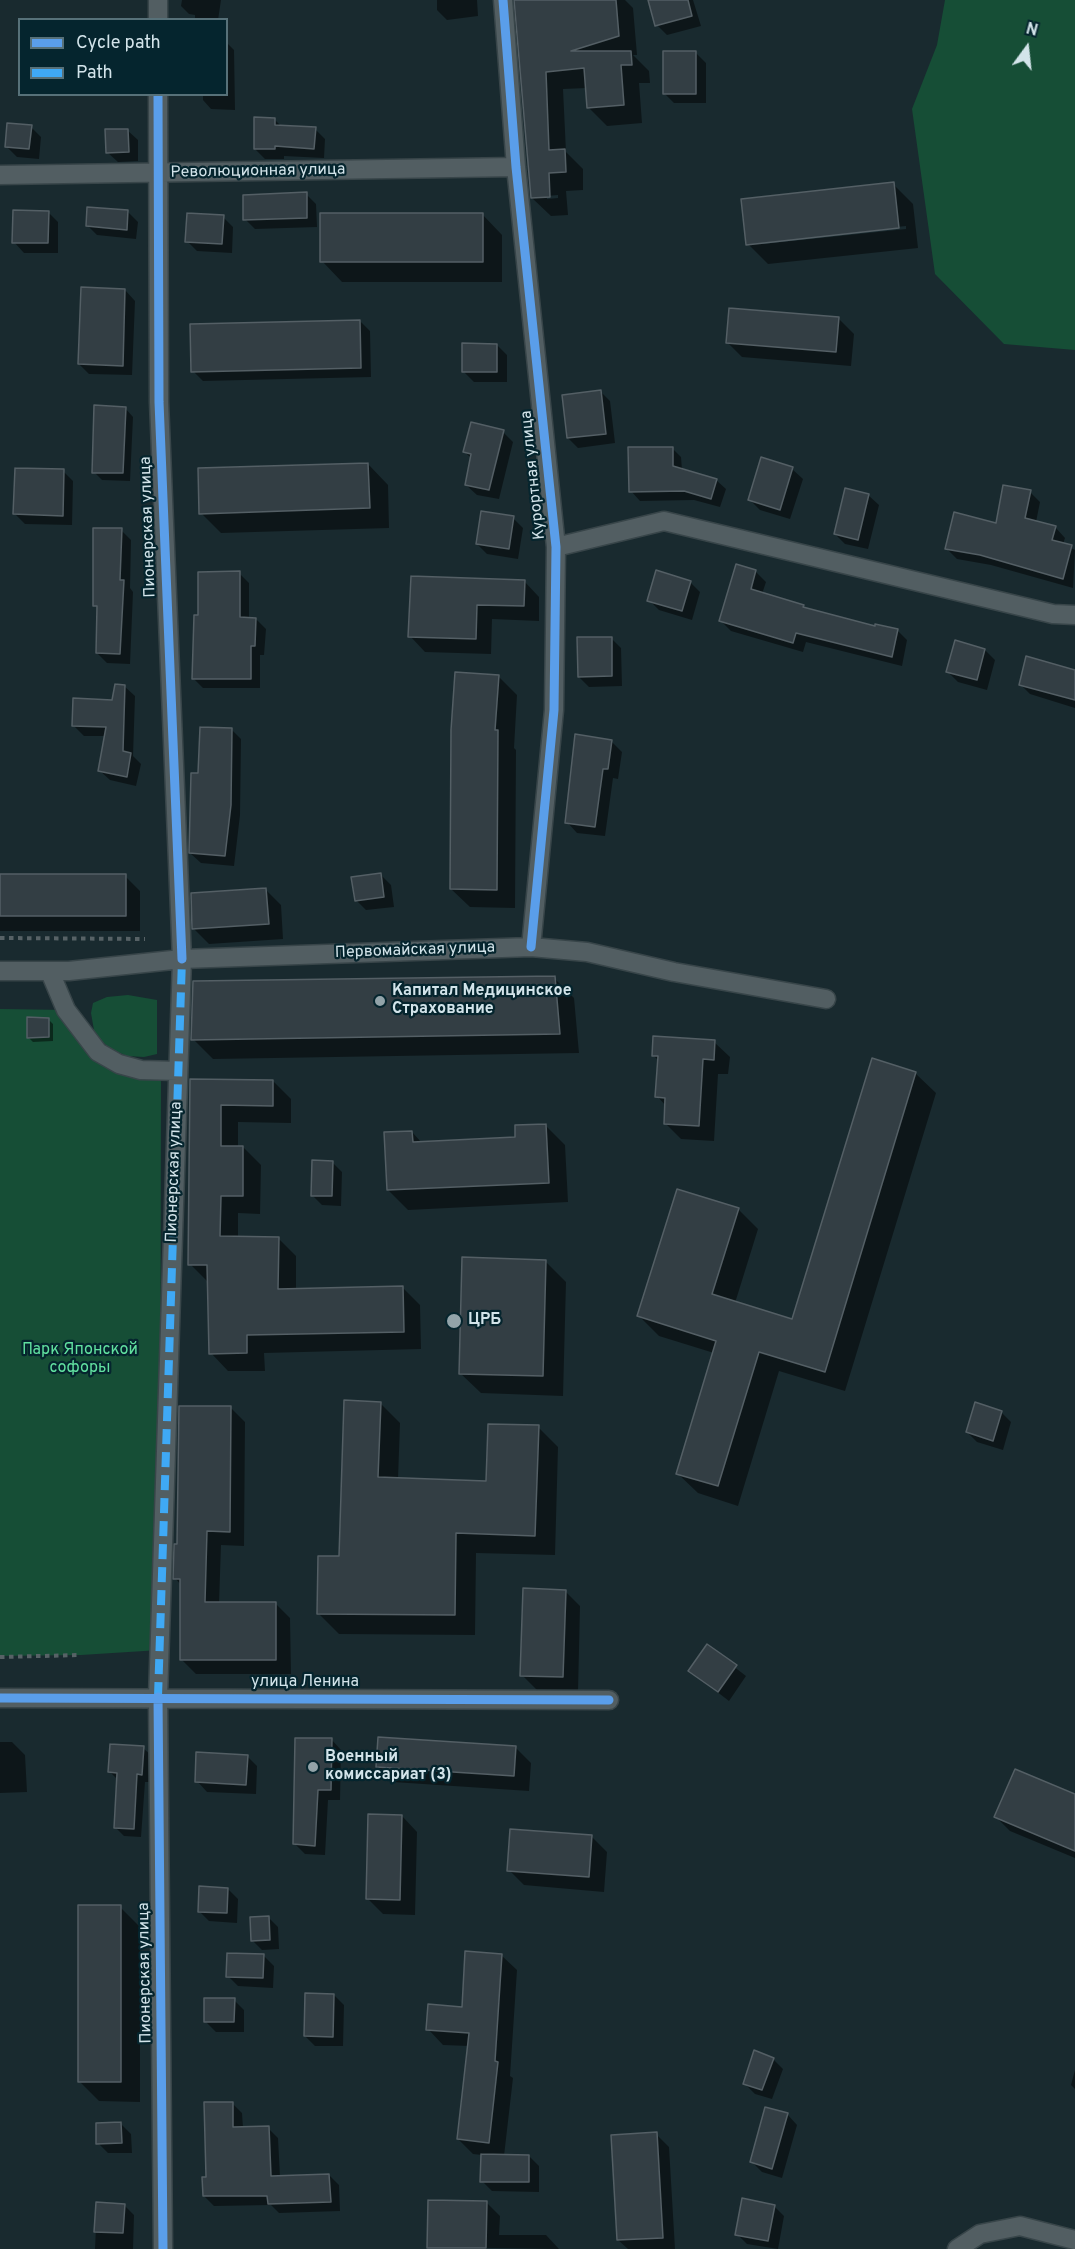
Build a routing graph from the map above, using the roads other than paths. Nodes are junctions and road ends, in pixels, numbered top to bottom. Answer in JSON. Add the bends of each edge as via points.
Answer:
{"nodes":[{"id":1,"x":158,"y":0,"type":"edge"},
{"id":2,"x":503,"y":0,"type":"edge"},
{"id":3,"x":158,"y":18,"type":"edge"},
{"id":4,"x":158,"y":96,"type":"edge"},
{"id":5,"x":516,"y":167,"type":"junction"},
{"id":6,"x":158,"y":173,"type":"junction"},
{"id":7,"x":0,"y":175,"type":"edge"},
{"id":8,"x":556,"y":547,"type":"junction"},
{"id":9,"x":1075,"y":615,"type":"edge"},
{"id":10,"x":531,"y":947,"type":"junction"},
{"id":11,"x":182,"y":959,"type":"junction"},
{"id":12,"x":0,"y":971,"type":"edge"},
{"id":13,"x":50,"y":972,"type":"junction"},
{"id":14,"x":826,"y":999,"type":"dead end"},
{"id":15,"x":178,"y":1071,"type":"junction"},
{"id":16,"x":158,"y":1697,"type":"junction"},
{"id":17,"x":0,"y":1698,"type":"edge"},
{"id":18,"x":609,"y":1700,"type":"dead end"},
{"id":19,"x":1075,"y":2240,"type":"edge"},
{"id":20,"x":163,"y":2249,"type":"edge"},
{"id":21,"x":957,"y":2249,"type":"edge"}],
"edges":[{"from":1,"to":3,"type":"street"},
{"from":2,"to":5,"type":"street","name":"Курортная улица"},
{"from":4,"to":6,"type":"street","name":"Пионерская улица"},
{"from":5,"to":6,"type":"street","name":"Революционная улица"},
{"from":5,"to":8,"type":"street","name":"Курортная улица"},
{"from":6,"to":7,"type":"street","name":"Революционная улица"},
{"from":6,"to":11,"type":"street","name":"Пионерская улица","via":[[159,402]]},
{"from":8,"to":9,"type":"street","name":"Курортная улица","via":[[664,521],[1053,614]]},
{"from":8,"to":10,"type":"street","name":"Курортная улица","via":[[554,710]]},
{"from":10,"to":11,"type":"street","name":"Первомайская улица"},
{"from":10,"to":14,"type":"street","name":"Первомайская улица","via":[[587,952]]},
{"from":11,"to":13,"type":"street","name":"Первомайская улица"},
{"from":11,"to":15,"type":"street","name":"Пионерская улица"},
{"from":12,"to":13,"type":"street","name":"Первомайская улица"},
{"from":13,"to":15,"type":"street","via":[[66,1010],[98,1052],[119,1065]]},
{"from":15,"to":16,"type":"street","name":"Пионерская улица"},
{"from":16,"to":17,"type":"street","name":"улица Ленина"},
{"from":16,"to":18,"type":"street","name":"улица Ленина"},
{"from":16,"to":20,"type":"street","name":"Пионерская улица"},
{"from":19,"to":21,"type":"street","via":[[1020,2226],[980,2234]]}]}
